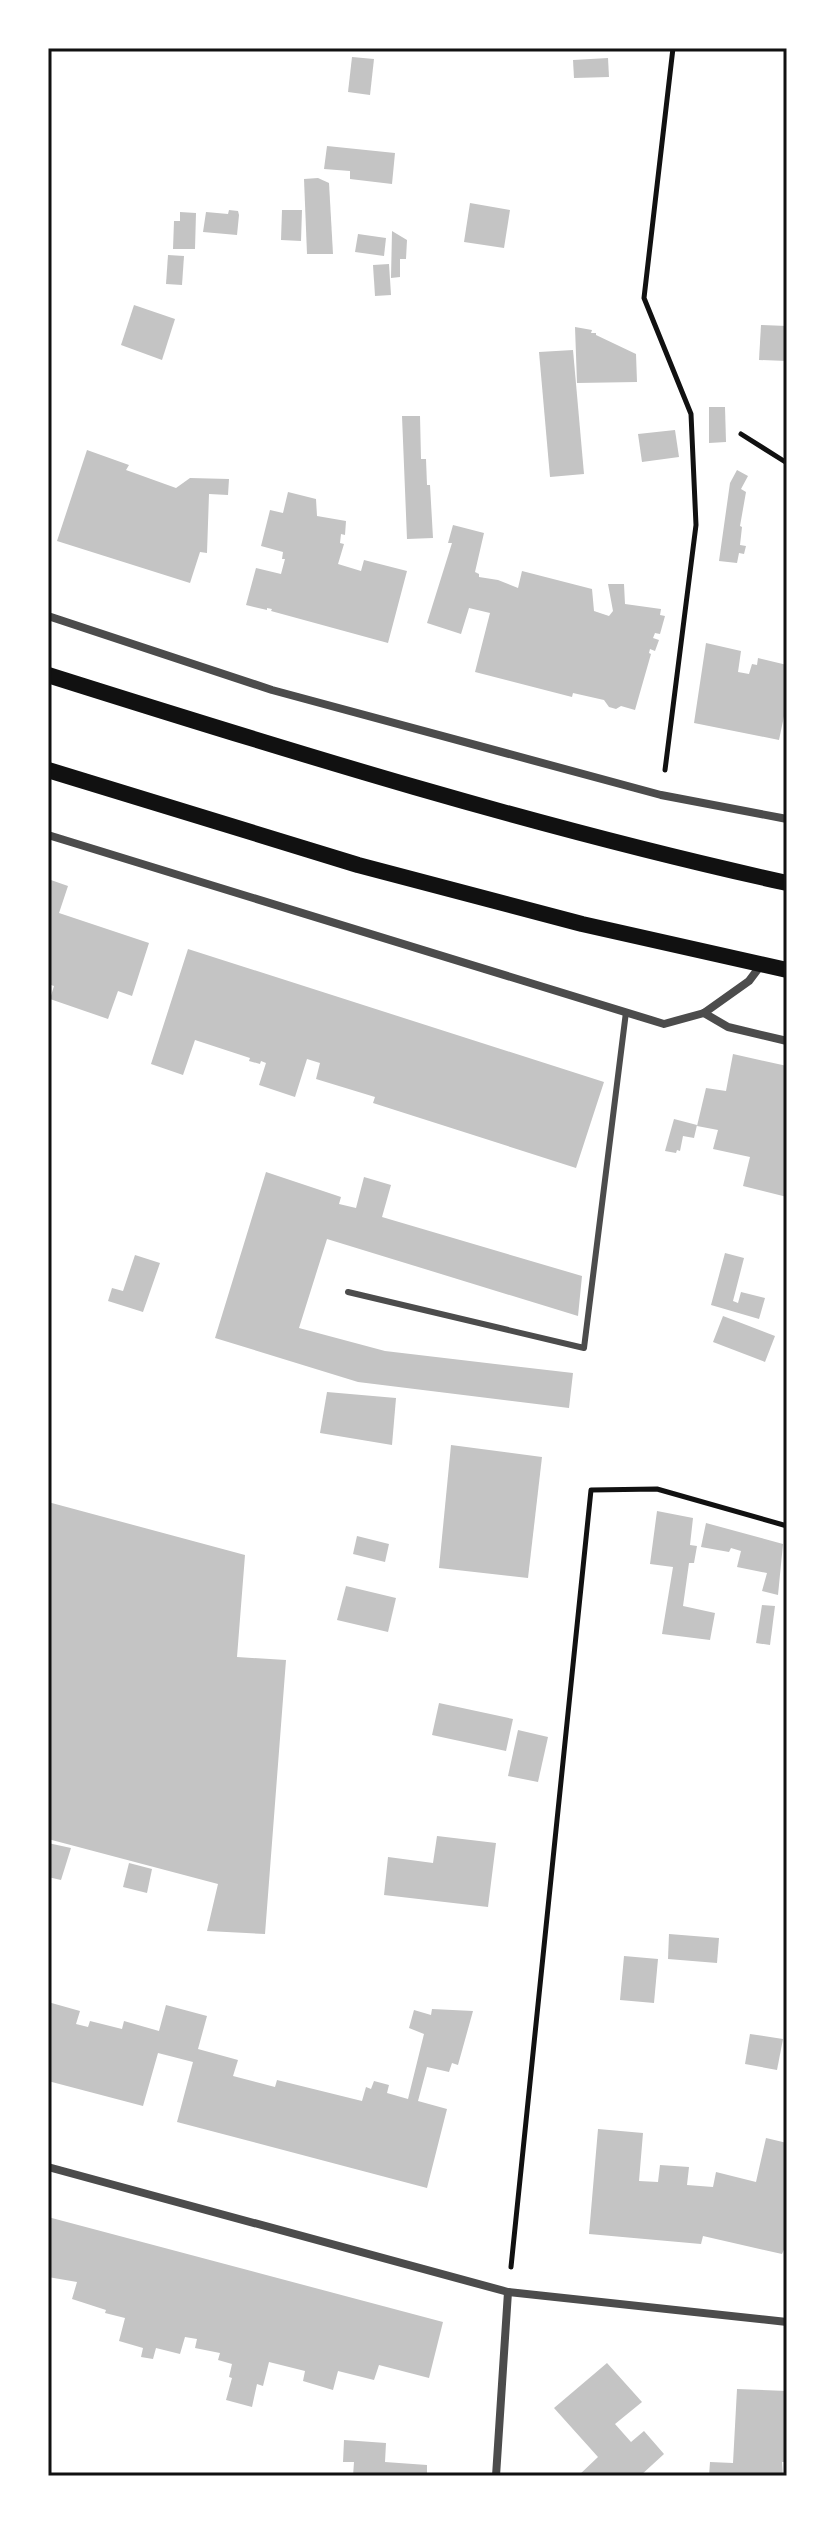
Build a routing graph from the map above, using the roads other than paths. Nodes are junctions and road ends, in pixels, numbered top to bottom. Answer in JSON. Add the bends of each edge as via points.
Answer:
{"nodes":[{"id":1,"x":48,"y":616,"type":"edge"},
{"id":2,"x":48,"y":675,"type":"edge"},
{"id":3,"x":48,"y":770,"type":"edge"},
{"id":4,"x":787,"y":819,"type":"edge"},
{"id":5,"x":48,"y":835,"type":"edge"},
{"id":6,"x":787,"y":883,"type":"edge"},
{"id":7,"x":762,"y":965,"type":"junction"},
{"id":8,"x":787,"y":970,"type":"edge"},
{"id":9,"x":626,"y":1012,"type":"junction"},
{"id":10,"x":704,"y":1013,"type":"junction"},
{"id":11,"x":787,"y":1041,"type":"edge"},
{"id":12,"x":348,"y":1292,"type":"dead end"},
{"id":13,"x":48,"y":2167,"type":"edge"},
{"id":14,"x":508,"y":2292,"type":"junction"},
{"id":15,"x":787,"y":2322,"type":"edge"},
{"id":16,"x":496,"y":2476,"type":"edge"}],
"edges":[{"from":1,"to":4,"type":"street","via":[[272,690],[661,795]]},
{"from":2,"to":6,"type":"main road","via":[[324,762]]},
{"from":3,"to":7,"type":"main road","via":[[358,865]]},
{"from":5,"to":9,"type":"street"},
{"from":7,"to":8,"type":"main road"},
{"from":7,"to":10,"type":"street","via":[[749,981]]},
{"from":9,"to":10,"type":"street","via":[[664,1024]]},
{"from":9,"to":12,"type":"lane","via":[[584,1348]]},
{"from":10,"to":11,"type":"street","via":[[728,1027]]},
{"from":13,"to":14,"type":"street"},
{"from":14,"to":15,"type":"street"},
{"from":14,"to":16,"type":"street"}]}
